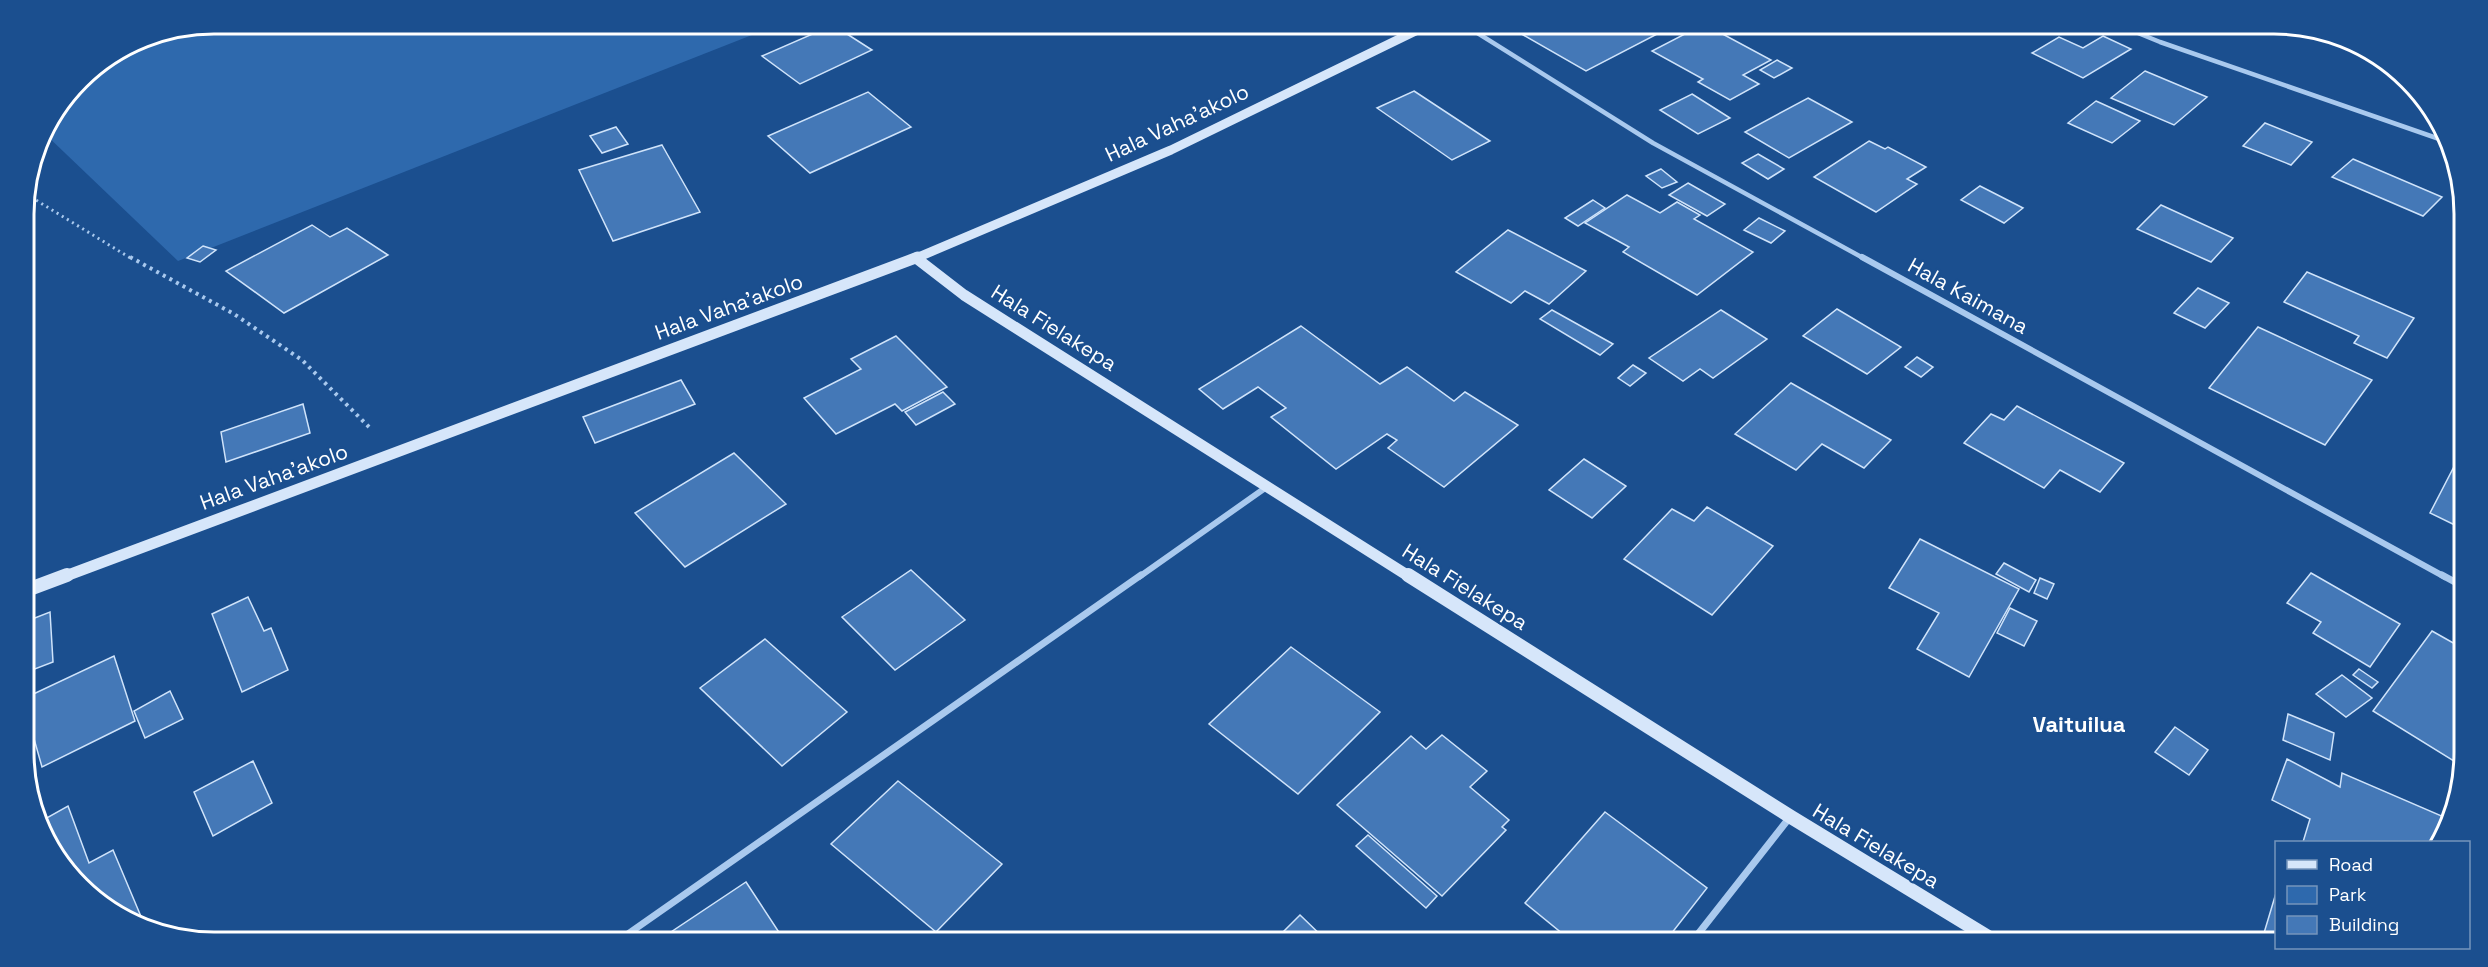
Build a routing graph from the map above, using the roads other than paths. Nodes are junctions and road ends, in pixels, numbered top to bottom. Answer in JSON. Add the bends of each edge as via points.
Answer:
{"nodes":[{"id":1,"x":1409,"y":34,"type":"edge"},
{"id":2,"x":1479,"y":34,"type":"edge"},
{"id":3,"x":2140,"y":34,"type":"edge"},
{"id":4,"x":2437,"y":138,"type":"edge"},
{"id":5,"x":916,"y":258,"type":"junction"},
{"id":6,"x":1268,"y":486,"type":"junction"},
{"id":7,"x":2454,"y":582,"type":"edge"},
{"id":8,"x":35,"y":587,"type":"edge"},
{"id":9,"x":1791,"y":817,"type":"junction"},
{"id":10,"x":631,"y":932,"type":"edge"},
{"id":11,"x":1699,"y":932,"type":"edge"},
{"id":12,"x":1980,"y":932,"type":"edge"}],
"edges":[{"from":1,"to":5,"type":"main road","name":"Hala Vaha'akolo","via":[[1171,150]]},
{"from":2,"to":7,"type":"street","name":"Hala Kaimana","via":[[1653,142]]},
{"from":3,"to":4,"type":"street"},
{"from":5,"to":6,"type":"main road","name":"Hala Fielakepa","via":[[964,295]]},
{"from":5,"to":8,"type":"main road","name":"Hala Vaha'akolo"},
{"from":6,"to":9,"type":"main road","name":"Hala Fielakepa"},
{"from":6,"to":10,"type":"street"},
{"from":9,"to":11,"type":"street"},
{"from":9,"to":12,"type":"main road","name":"Hala Fielakepa"}]}
